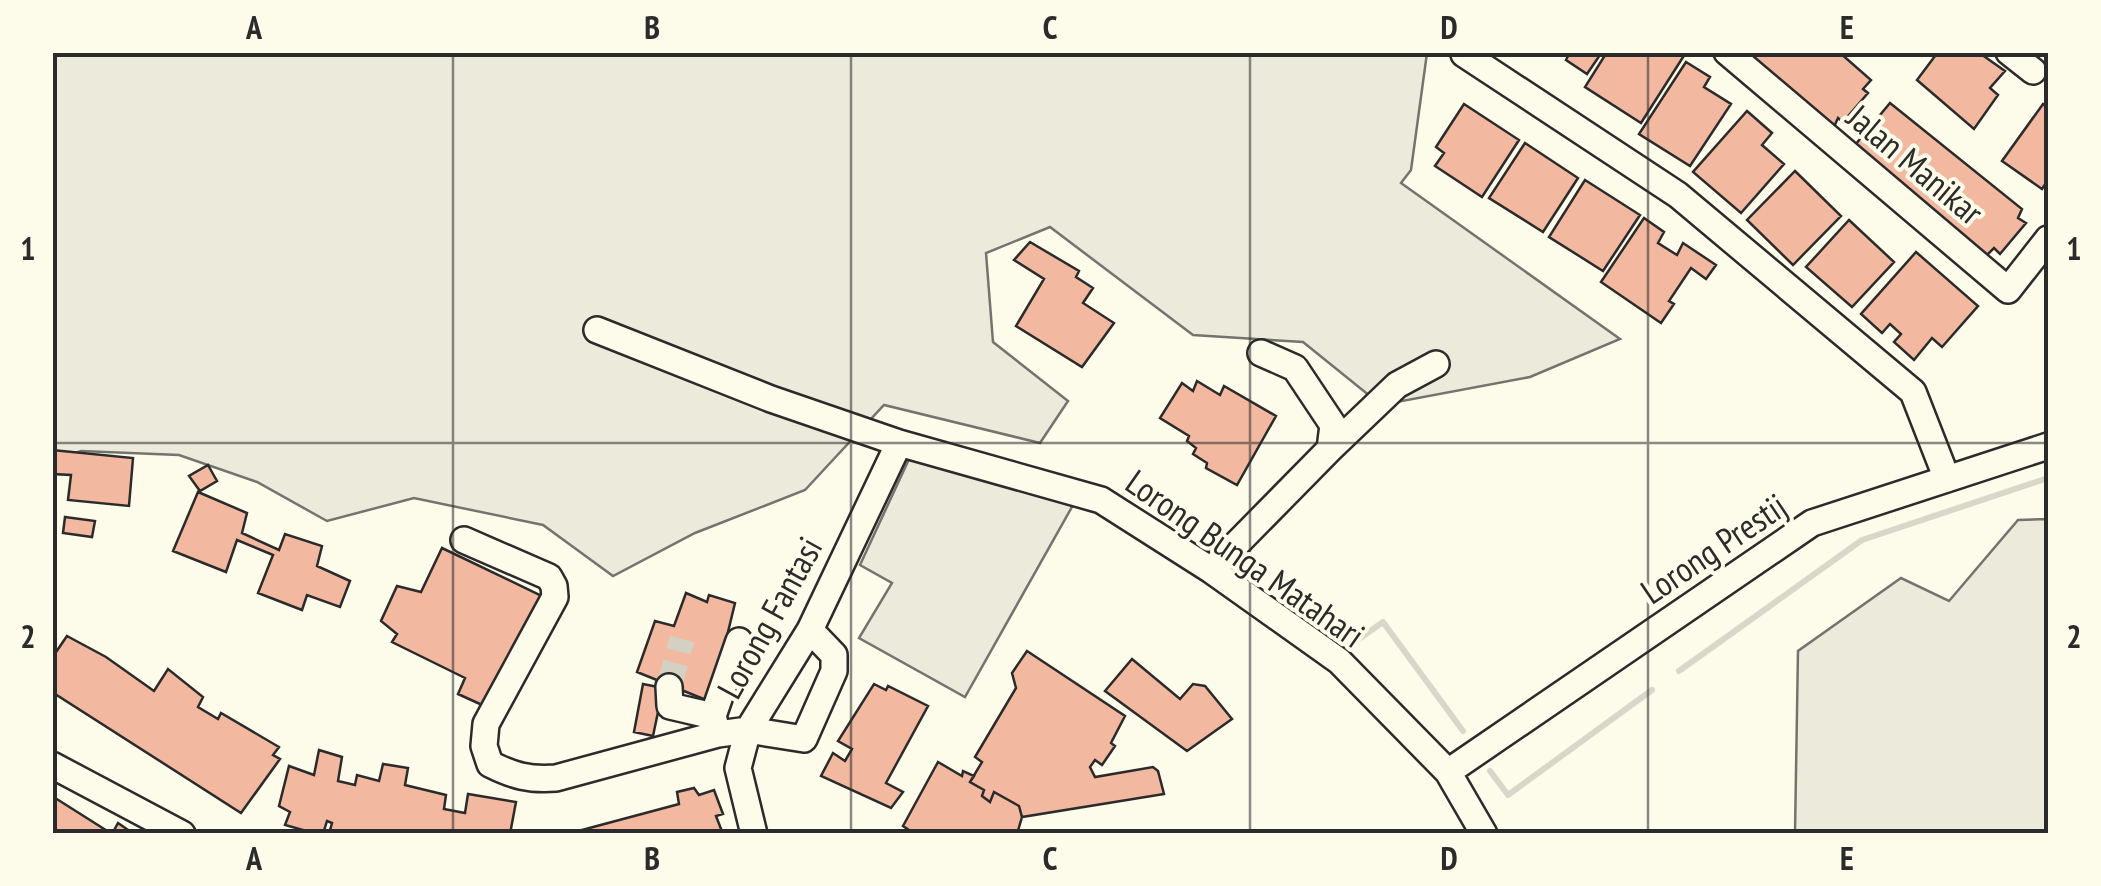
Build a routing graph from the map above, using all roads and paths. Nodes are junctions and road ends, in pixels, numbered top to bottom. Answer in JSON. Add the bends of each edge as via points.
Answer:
{"nodes":[{"id":1,"x":1727,"y":52,"type":"edge"},
{"id":2,"x":2009,"y":52,"type":"edge"},
{"id":3,"x":1464,"y":54,"type":"edge"},
{"id":4,"x":2033,"y":71,"type":"dead end"},
{"id":5,"x":2048,"y":239,"type":"edge"},
{"id":6,"x":597,"y":330,"type":"dead end"},
{"id":7,"x":1261,"y":353,"type":"dead end"},
{"id":8,"x":1436,"y":364,"type":"dead end"},
{"id":9,"x":900,"y":443,"type":"junction"},
{"id":10,"x":2048,"y":446,"type":"edge"},
{"id":11,"x":1330,"y":449,"type":"junction"},
{"id":12,"x":1947,"y":479,"type":"junction"},
{"id":13,"x":464,"y":540,"type":"dead end"},
{"id":14,"x":1212,"y":570,"type":"junction"},
{"id":15,"x":810,"y":630,"type":"junction"},
{"id":16,"x":739,"y":641,"type":"dead end"},
{"id":17,"x":669,"y":686,"type":"dead end"},
{"id":18,"x":716,"y":725,"type":"junction"},
{"id":19,"x":748,"y":730,"type":"junction"},
{"id":20,"x":52,"y":765,"type":"edge"},
{"id":21,"x":1448,"y":772,"type":"junction"},
{"id":22,"x":182,"y":834,"type":"edge"},
{"id":23,"x":754,"y":834,"type":"edge"},
{"id":24,"x":1484,"y":834,"type":"edge"}],
"edges":[{"from":1,"to":5,"type":"street","name":"Jalan Manikar","via":[[2008,290]]},
{"from":2,"to":4,"type":"street"},
{"from":3,"to":12,"type":"street","via":[[1678,195],[1913,392]]},
{"from":6,"to":9,"type":"street","name":"Lorong Bunga Matahari"},
{"from":7,"to":11,"type":"street","via":[[1295,368],[1334,425]]},
{"from":8,"to":11,"type":"street","via":[[1396,385]]},
{"from":9,"to":14,"type":"street","name":"Lorong Bunga Matahari","via":[[1101,500]]},
{"from":9,"to":15,"type":"street","name":"Lorong Fantasi"},
{"from":10,"to":12,"type":"street","name":"Lorong Prestij"},
{"from":11,"to":14,"type":"street"},
{"from":12,"to":21,"type":"street","name":"Lorong Prestij","via":[[1812,523]]},
{"from":13,"to":18,"type":"street","via":[[549,577],[554,586],[555,597],[486,724],[490,764],[515,777],[556,778]]},
{"from":14,"to":21,"type":"street","name":"Lorong Bunga Matahari","via":[[1339,662]]},
{"from":15,"to":19,"type":"street","name":"Lorong Fantasi"},
{"from":15,"to":19,"type":"street","via":[[834,655],[834,671],[804,739]]},
{"from":16,"to":18,"type":"street"},
{"from":17,"to":18,"type":"street","via":[[670,706]]},
{"from":18,"to":19,"type":"street"},
{"from":19,"to":23,"type":"street","name":"Lorong Fantasi","via":[[738,768]]},
{"from":20,"to":22,"type":"street"},
{"from":21,"to":24,"type":"street","name":"Lorong Bunga Matahari"}]}
